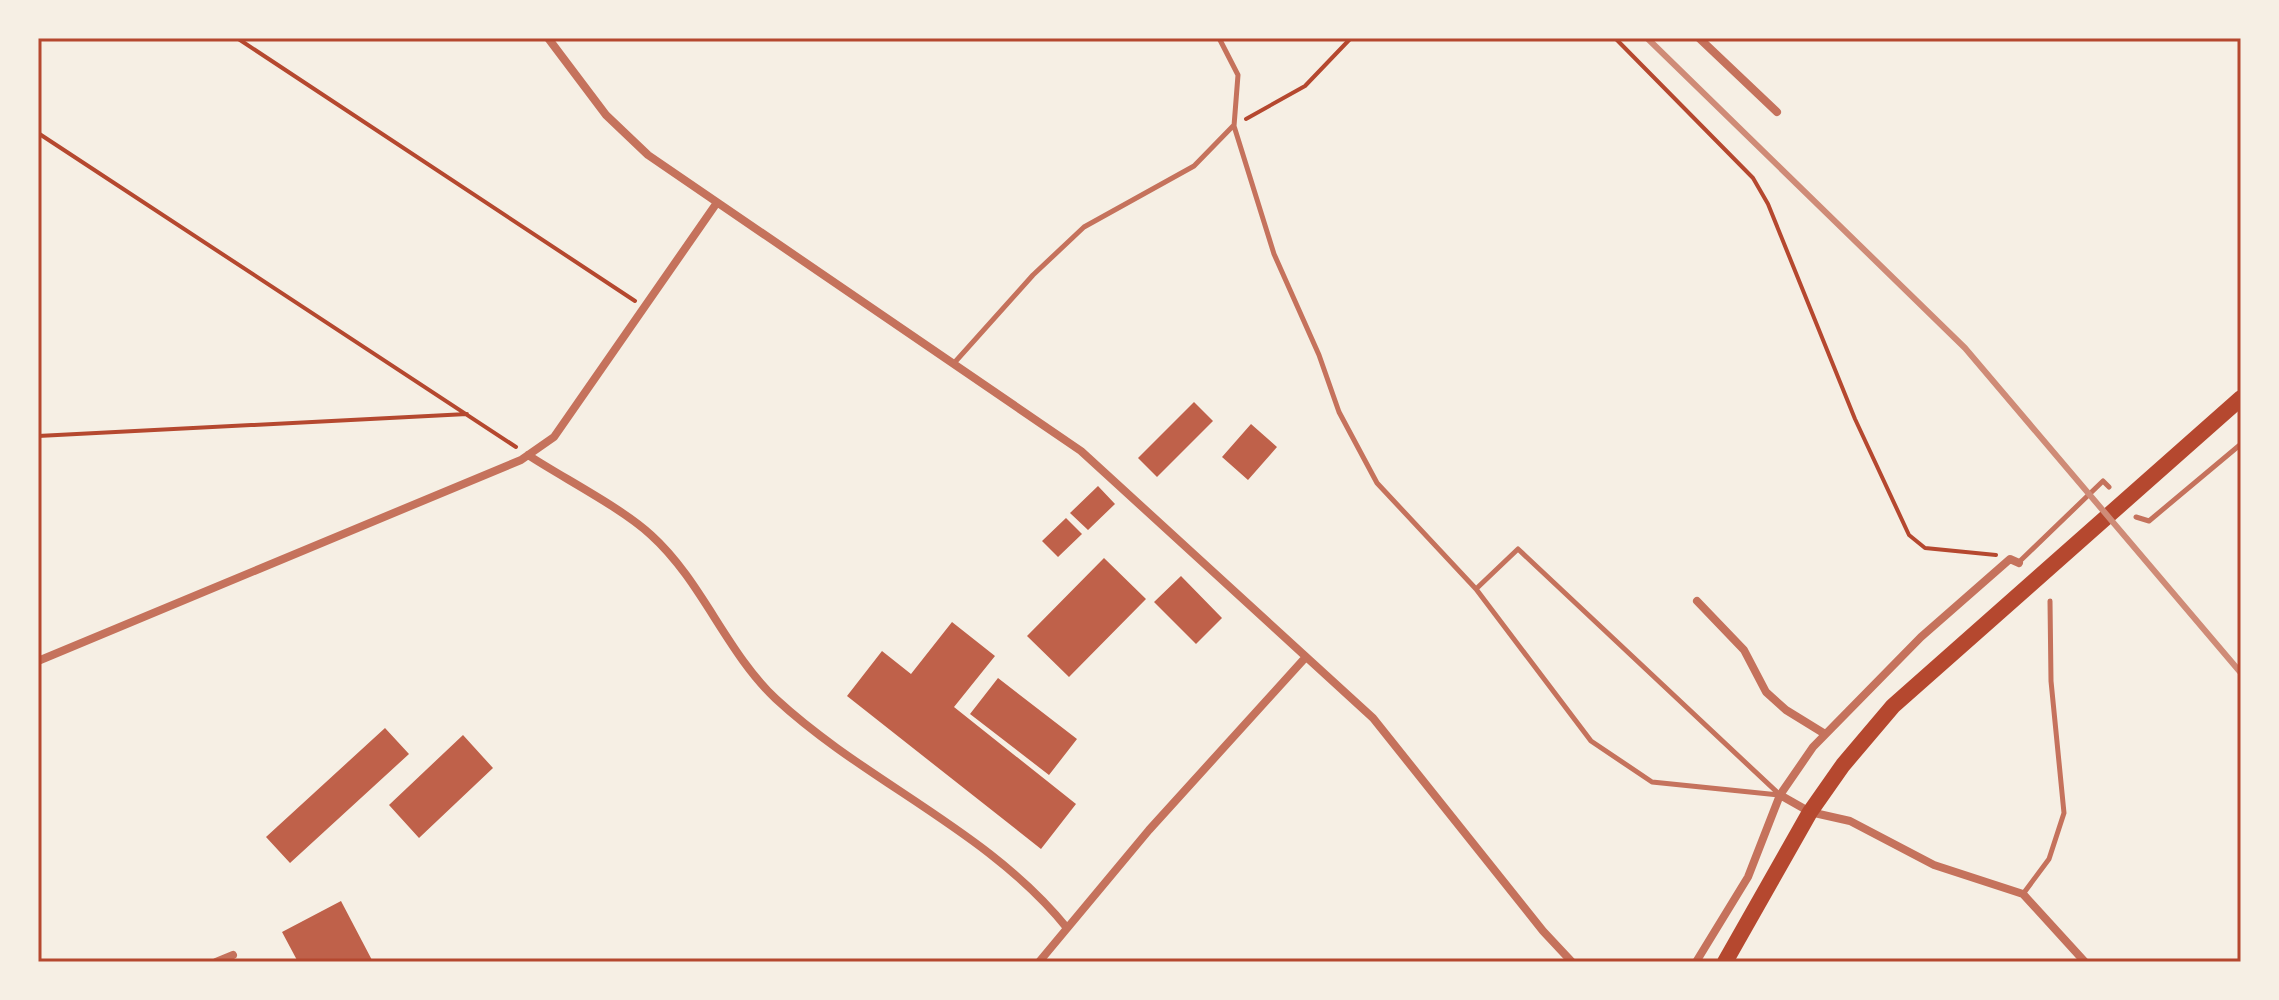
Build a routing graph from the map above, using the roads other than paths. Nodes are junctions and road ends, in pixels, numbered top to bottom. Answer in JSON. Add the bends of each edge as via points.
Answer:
{"nodes":[{"id":1,"x":548,"y":38,"type":"edge"},
{"id":2,"x":1219,"y":38,"type":"edge"},
{"id":3,"x":1699,"y":38,"type":"edge"},
{"id":4,"x":1777,"y":112,"type":"dead end"},
{"id":5,"x":1234,"y":126,"type":"junction"},
{"id":6,"x":716,"y":204,"type":"junction"},
{"id":7,"x":955,"y":362,"type":"junction"},
{"id":8,"x":2241,"y":398,"type":"edge"},
{"id":9,"x":2241,"y":444,"type":"edge"},
{"id":10,"x":528,"y":455,"type":"junction"},
{"id":11,"x":2109,"y":487,"type":"dead end"},
{"id":12,"x":2136,"y":517,"type":"dead end"},
{"id":13,"x":2014,"y":561,"type":"joint"},
{"id":14,"x":1476,"y":589,"type":"junction"},
{"id":15,"x":1697,"y":601,"type":"dead end"},
{"id":16,"x":2050,"y":601,"type":"dead end"},
{"id":17,"x":1305,"y":658,"type":"junction"},
{"id":18,"x":38,"y":661,"type":"edge"},
{"id":19,"x":1825,"y":734,"type":"junction"},
{"id":20,"x":1780,"y":795,"type":"junction"},
{"id":21,"x":1810,"y":812,"type":"junction"},
{"id":22,"x":2023,"y":894,"type":"junction"},
{"id":23,"x":1067,"y":928,"type":"junction"},
{"id":24,"x":233,"y":955,"type":"dead end"},
{"id":25,"x":216,"y":962,"type":"edge"},
{"id":26,"x":1039,"y":962,"type":"edge"},
{"id":27,"x":1572,"y":962,"type":"edge"},
{"id":28,"x":1696,"y":962,"type":"edge"},
{"id":29,"x":1725,"y":962,"type":"edge"},
{"id":30,"x":2085,"y":962,"type":"edge"}],
"edges":[{"from":1,"to":6,"type":"street","via":[[606,115],[648,155]]},
{"from":2,"to":5,"type":"lane","via":[[1238,75]]},
{"from":3,"to":4,"type":"street"},
{"from":5,"to":7,"type":"lane","via":[[1194,166],[1084,227]]},
{"from":5,"to":14,"type":"lane","via":[[1274,254],[1339,412],[1377,483]]},
{"from":6,"to":7,"type":"street"},
{"from":6,"to":10,"type":"street","via":[[554,437]]},
{"from":7,"to":17,"type":"street","via":[[1081,451]]},
{"from":8,"to":21,"type":"highway","via":[[1893,706]]},
{"from":9,"to":12,"type":"lane","via":[[2149,521]]},
{"from":10,"to":18,"type":"street"},
{"from":10,"to":23,"type":"street","via":[[650,534],[774,697],[986,851],[1044,899]]},
{"from":11,"to":13,"type":"lane","via":[[2103,481]]},
{"from":13,"to":19,"type":"street","via":[[1921,637]]},
{"from":14,"to":20,"type":"lane","via":[[1591,741],[1652,782]]},
{"from":14,"to":20,"type":"lane","via":[[1518,549]]},
{"from":15,"to":19,"type":"street","via":[[1744,650],[1766,692]]},
{"from":16,"to":22,"type":"lane","via":[[2051,681],[2064,813],[2049,859]]},
{"from":17,"to":23,"type":"street"},
{"from":17,"to":27,"type":"street","via":[[1373,718]]},
{"from":19,"to":20,"type":"street"},
{"from":20,"to":21,"type":"street"},
{"from":20,"to":28,"type":"street","via":[[1748,877]]},
{"from":21,"to":22,"type":"street","via":[[1850,821],[1934,865]]},
{"from":21,"to":29,"type":"highway"},
{"from":22,"to":30,"type":"street"},
{"from":23,"to":26,"type":"street"},
{"from":24,"to":25,"type":"street"}]}
